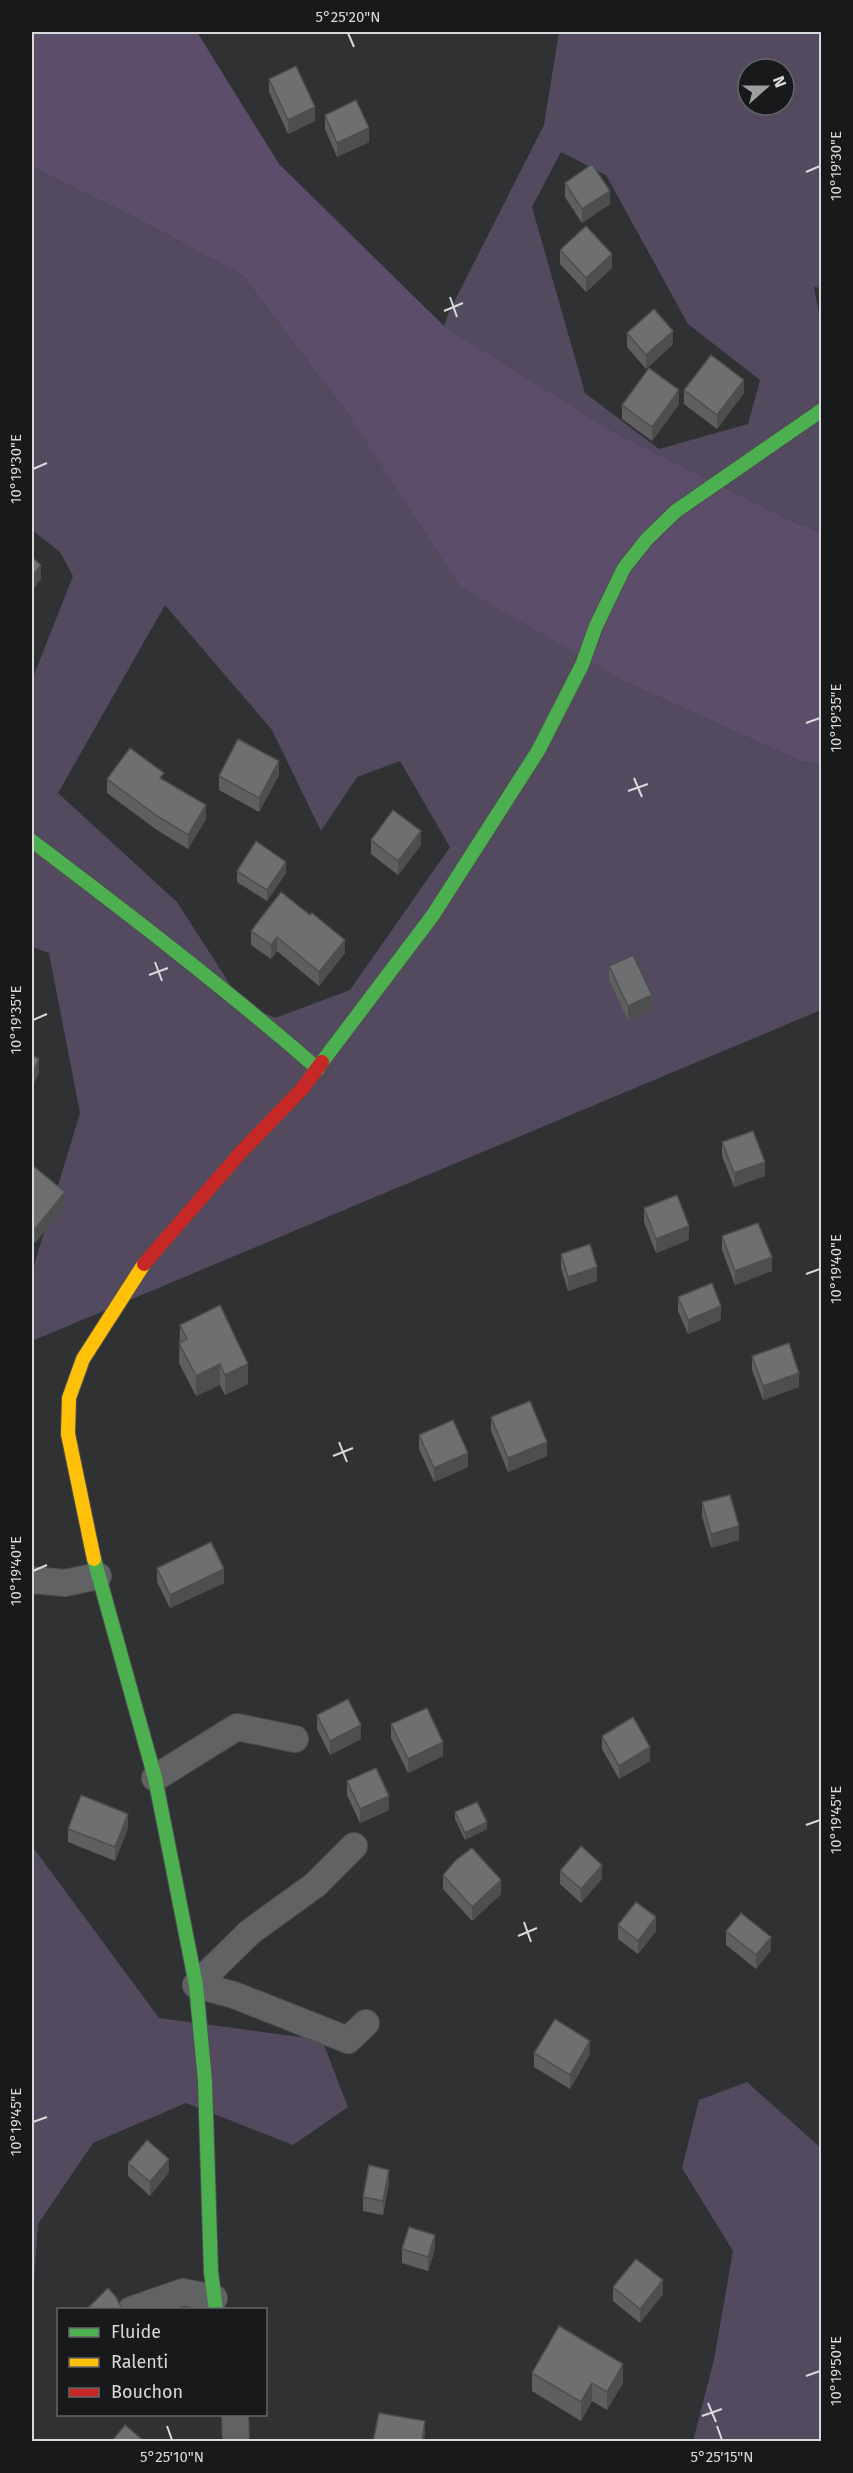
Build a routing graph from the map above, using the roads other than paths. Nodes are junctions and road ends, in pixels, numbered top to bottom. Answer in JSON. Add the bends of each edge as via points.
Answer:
{"nodes":[{"id":1,"x":822,"y":410,"type":"edge"},
{"id":2,"x":32,"y":841,"type":"edge"},
{"id":3,"x":318,"y":1069,"type":"junction"},
{"id":4,"x":98,"y":1576,"type":"junction"},
{"id":5,"x":32,"y":1580,"type":"edge"},
{"id":6,"x":295,"y":1739,"type":"dead end"},
{"id":7,"x":154,"y":1778,"type":"junction"},
{"id":8,"x":354,"y":1846,"type":"dead end"},
{"id":9,"x":196,"y":1985,"type":"junction"},
{"id":10,"x":366,"y":2023,"type":"dead end"},
{"id":11,"x":215,"y":2304,"type":"edge"},
{"id":12,"x":137,"y":2308,"type":"edge"},
{"id":13,"x":235,"y":2416,"type":"edge"},
{"id":14,"x":236,"y":2442,"type":"edge"}],
"edges":[{"from":1,"to":3,"type":"street","via":[[676,511],[646,539],[624,568],[582,665],[537,751],[433,915]]},
{"from":2,"to":3,"type":"street","via":[[214,980]]},
{"from":3,"to":4,"type":"street","via":[[141,1268],[74,1378],[68,1434]]},
{"from":4,"to":5,"type":"street","via":[[65,1583]]},
{"from":4,"to":7,"type":"street"},
{"from":6,"to":7,"type":"street","via":[[237,1727]]},
{"from":7,"to":9,"type":"street"},
{"from":8,"to":9,"type":"street","via":[[315,1885],[250,1932]]},
{"from":9,"to":10,"type":"street","via":[[234,1995],[348,2040]]},
{"from":9,"to":11,"type":"street","via":[[206,2102]]},
{"from":11,"to":12,"type":"street","via":[[183,2292]]},
{"from":13,"to":14,"type":"street"}]}
